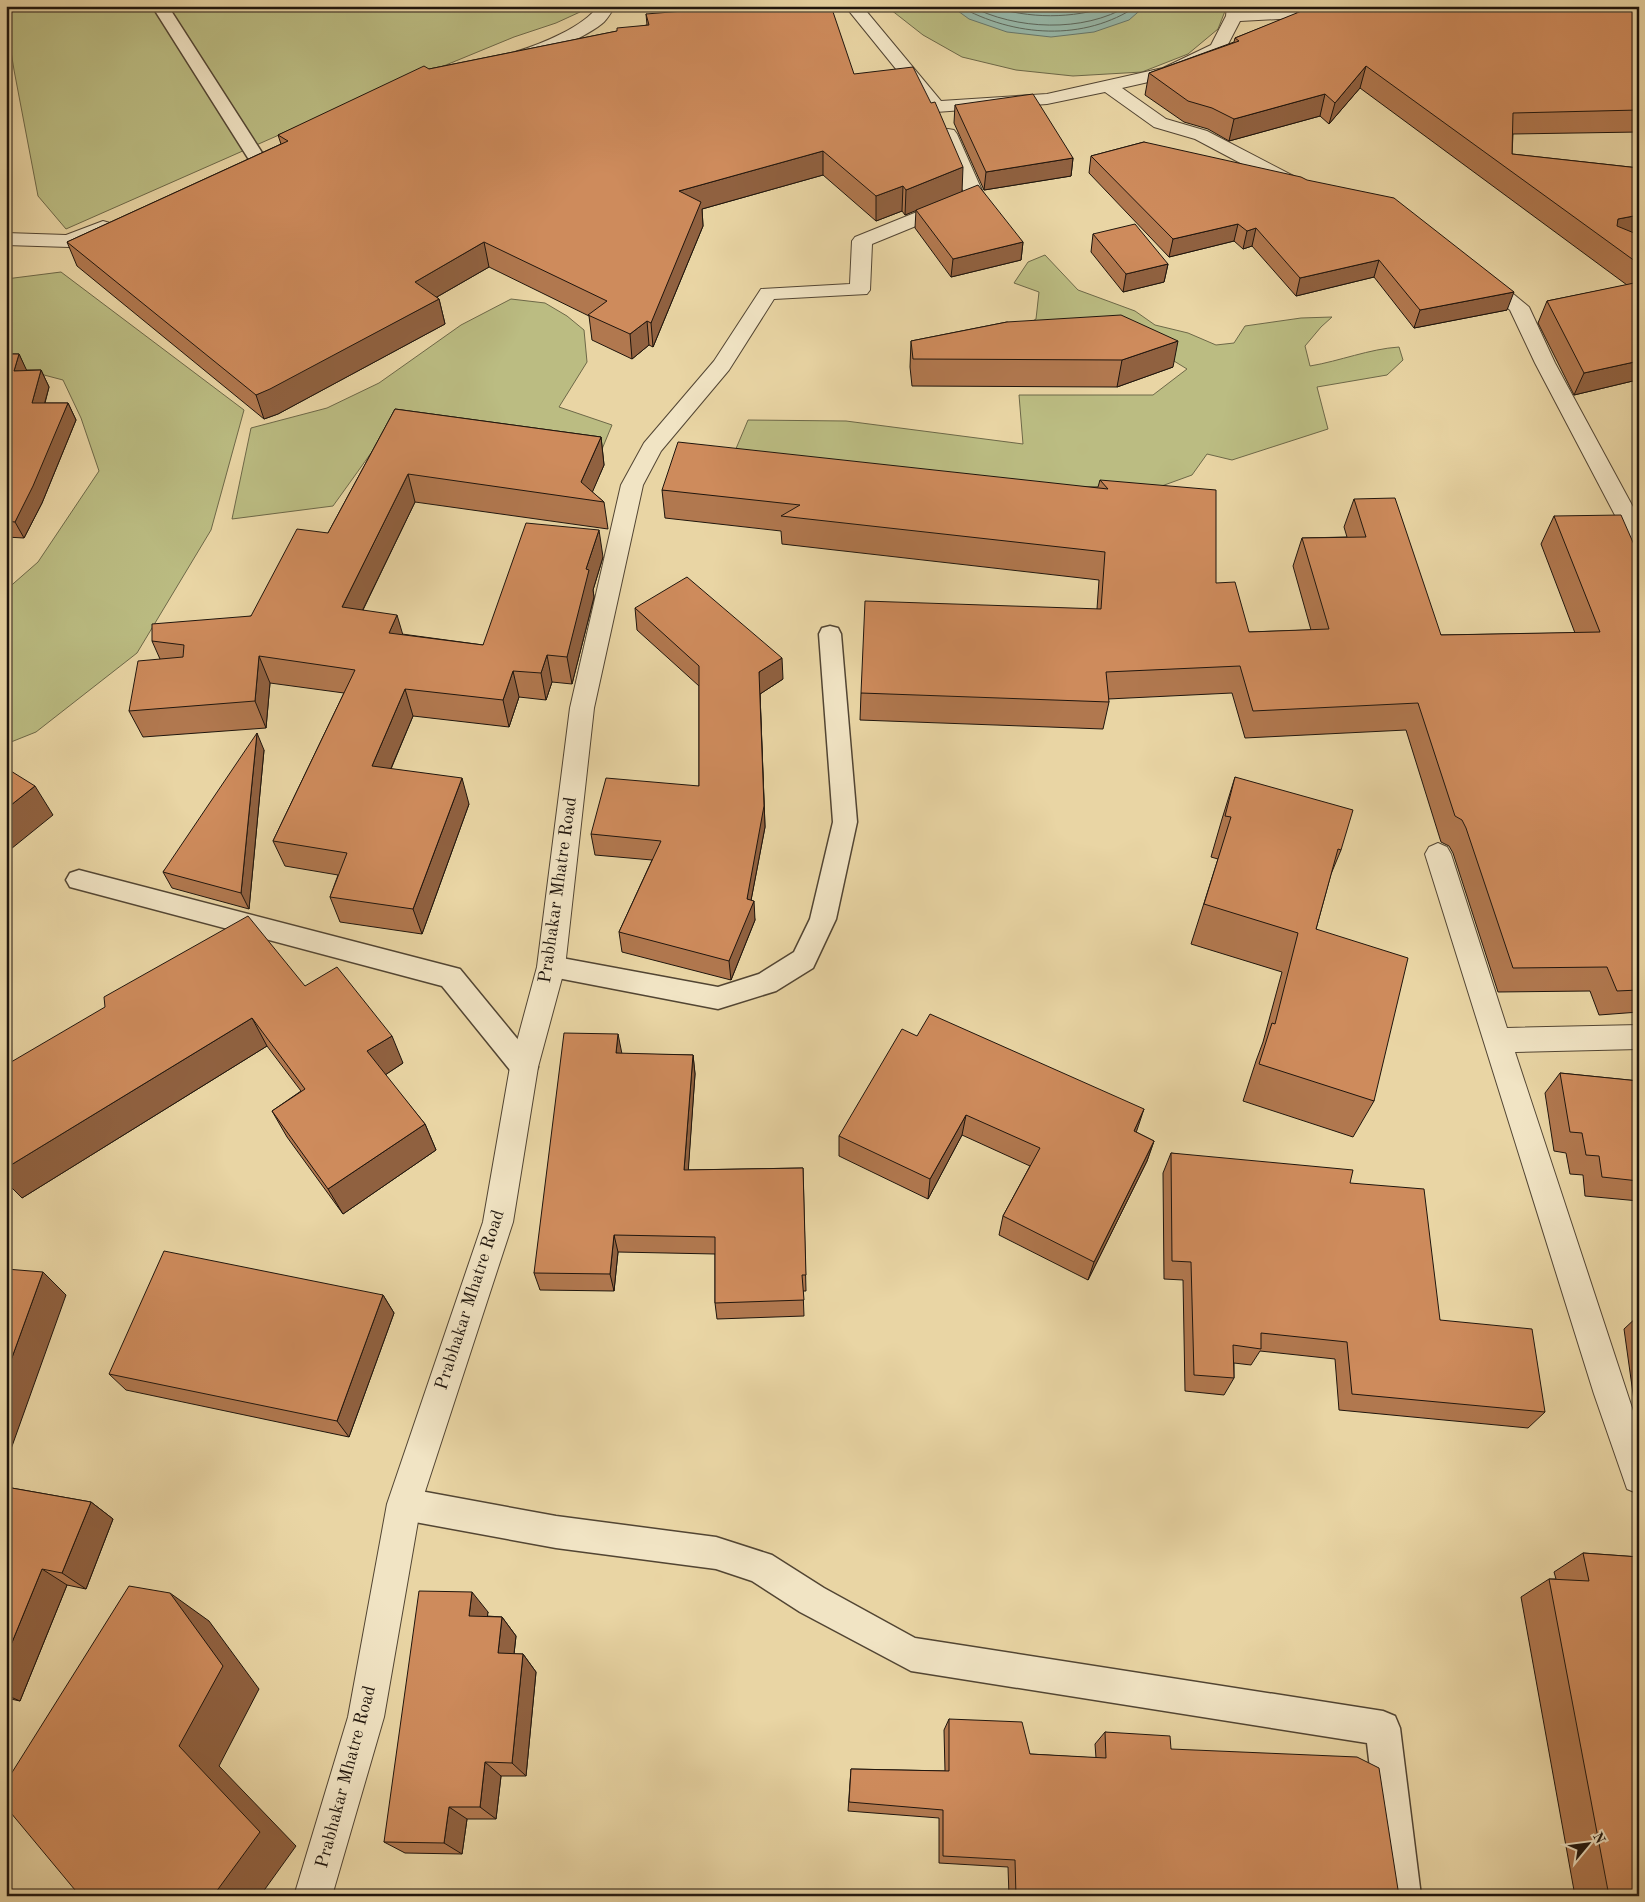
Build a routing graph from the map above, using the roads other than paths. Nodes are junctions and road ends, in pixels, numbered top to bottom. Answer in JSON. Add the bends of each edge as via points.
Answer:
{"nodes":[{"id":1,"x":160,"y":6,"type":"edge"},
{"id":2,"x":606,"y":6,"type":"edge"},
{"id":3,"x":853,"y":6,"type":"edge"},
{"id":4,"x":1354,"y":10,"type":"edge"},
{"id":5,"x":1235,"y":11,"type":"edge"},
{"id":6,"x":506,"y":60,"type":"edge"},
{"id":7,"x":1110,"y":87,"type":"junction"},
{"id":8,"x":936,"y":107,"type":"junction"},
{"id":9,"x":277,"y":154,"type":"edge"},
{"id":10,"x":259,"y":162,"type":"junction"},
{"id":11,"x":241,"y":170,"type":"edge"},
{"id":12,"x":1319,"y":193,"type":"edge"},
{"id":13,"x":114,"y":222,"type":"edge"},
{"id":14,"x":6,"y":240,"type":"edge"},
{"id":15,"x":1464,"y":264,"type":"edge"},
{"id":16,"x":1639,"y":540,"type":"edge"},
{"id":17,"x":830,"y":634,"type":"dead end"},
{"id":18,"x":1438,"y":854,"type":"dead end"},
{"id":19,"x":79,"y":880,"type":"dead end"},
{"id":20,"x":551,"y":967,"type":"junction"},
{"id":21,"x":1639,"y":1037,"type":"edge"},
{"id":22,"x":1498,"y":1040,"type":"junction"},
{"id":23,"x":524,"y":1066,"type":"junction"},
{"id":24,"x":1639,"y":1477,"type":"edge"},
{"id":25,"x":404,"y":1504,"type":"junction"},
{"id":26,"x":313,"y":1896,"type":"edge"},
{"id":27,"x":1403,"y":1896,"type":"edge"}],
"edges":[{"from":1,"to":10,"type":"lane"},
{"from":2,"to":6,"type":"street","via":[[598,19],[547,48]]},
{"from":3,"to":8,"type":"street"},
{"from":4,"to":5,"type":"street"},
{"from":5,"to":7,"type":"street","via":[[1218,48],[1170,72]]},
{"from":7,"to":8,"type":"street","via":[[1047,99]]},
{"from":7,"to":12,"type":"street","via":[[1160,123],[1201,134],[1310,192]]},
{"from":8,"to":20,"type":"street","name":"Prabhakar Mhatre Road","via":[[975,195],[862,241],[860,290],[768,293],[722,365],[652,448],[632,485],[582,708]]},
{"from":9,"to":10,"type":"street"},
{"from":10,"to":11,"type":"street"},
{"from":13,"to":14,"type":"street","via":[[69,241]]},
{"from":15,"to":16,"type":"street","via":[[1519,307]]},
{"from":17,"to":20,"type":"lane","via":[[845,822],[823,919],[804,960],[767,983],[718,998]]},
{"from":18,"to":22,"type":"street"},
{"from":19,"to":23,"type":"lane","via":[[451,977]]},
{"from":20,"to":23,"type":"street","name":"Prabhakar Mhatre Road"},
{"from":21,"to":22,"type":"street"},
{"from":22,"to":24,"type":"street"},
{"from":23,"to":25,"type":"street","name":"Prabhakar Mhatre Road","via":[[498,1222]]},
{"from":25,"to":26,"type":"street","name":"Prabhakar Mhatre Road","via":[[366,1717]]},
{"from":25,"to":27,"type":"lane","via":[[556,1532],[716,1553],[760,1567],[812,1600],[911,1654],[1383,1728]]}]}
